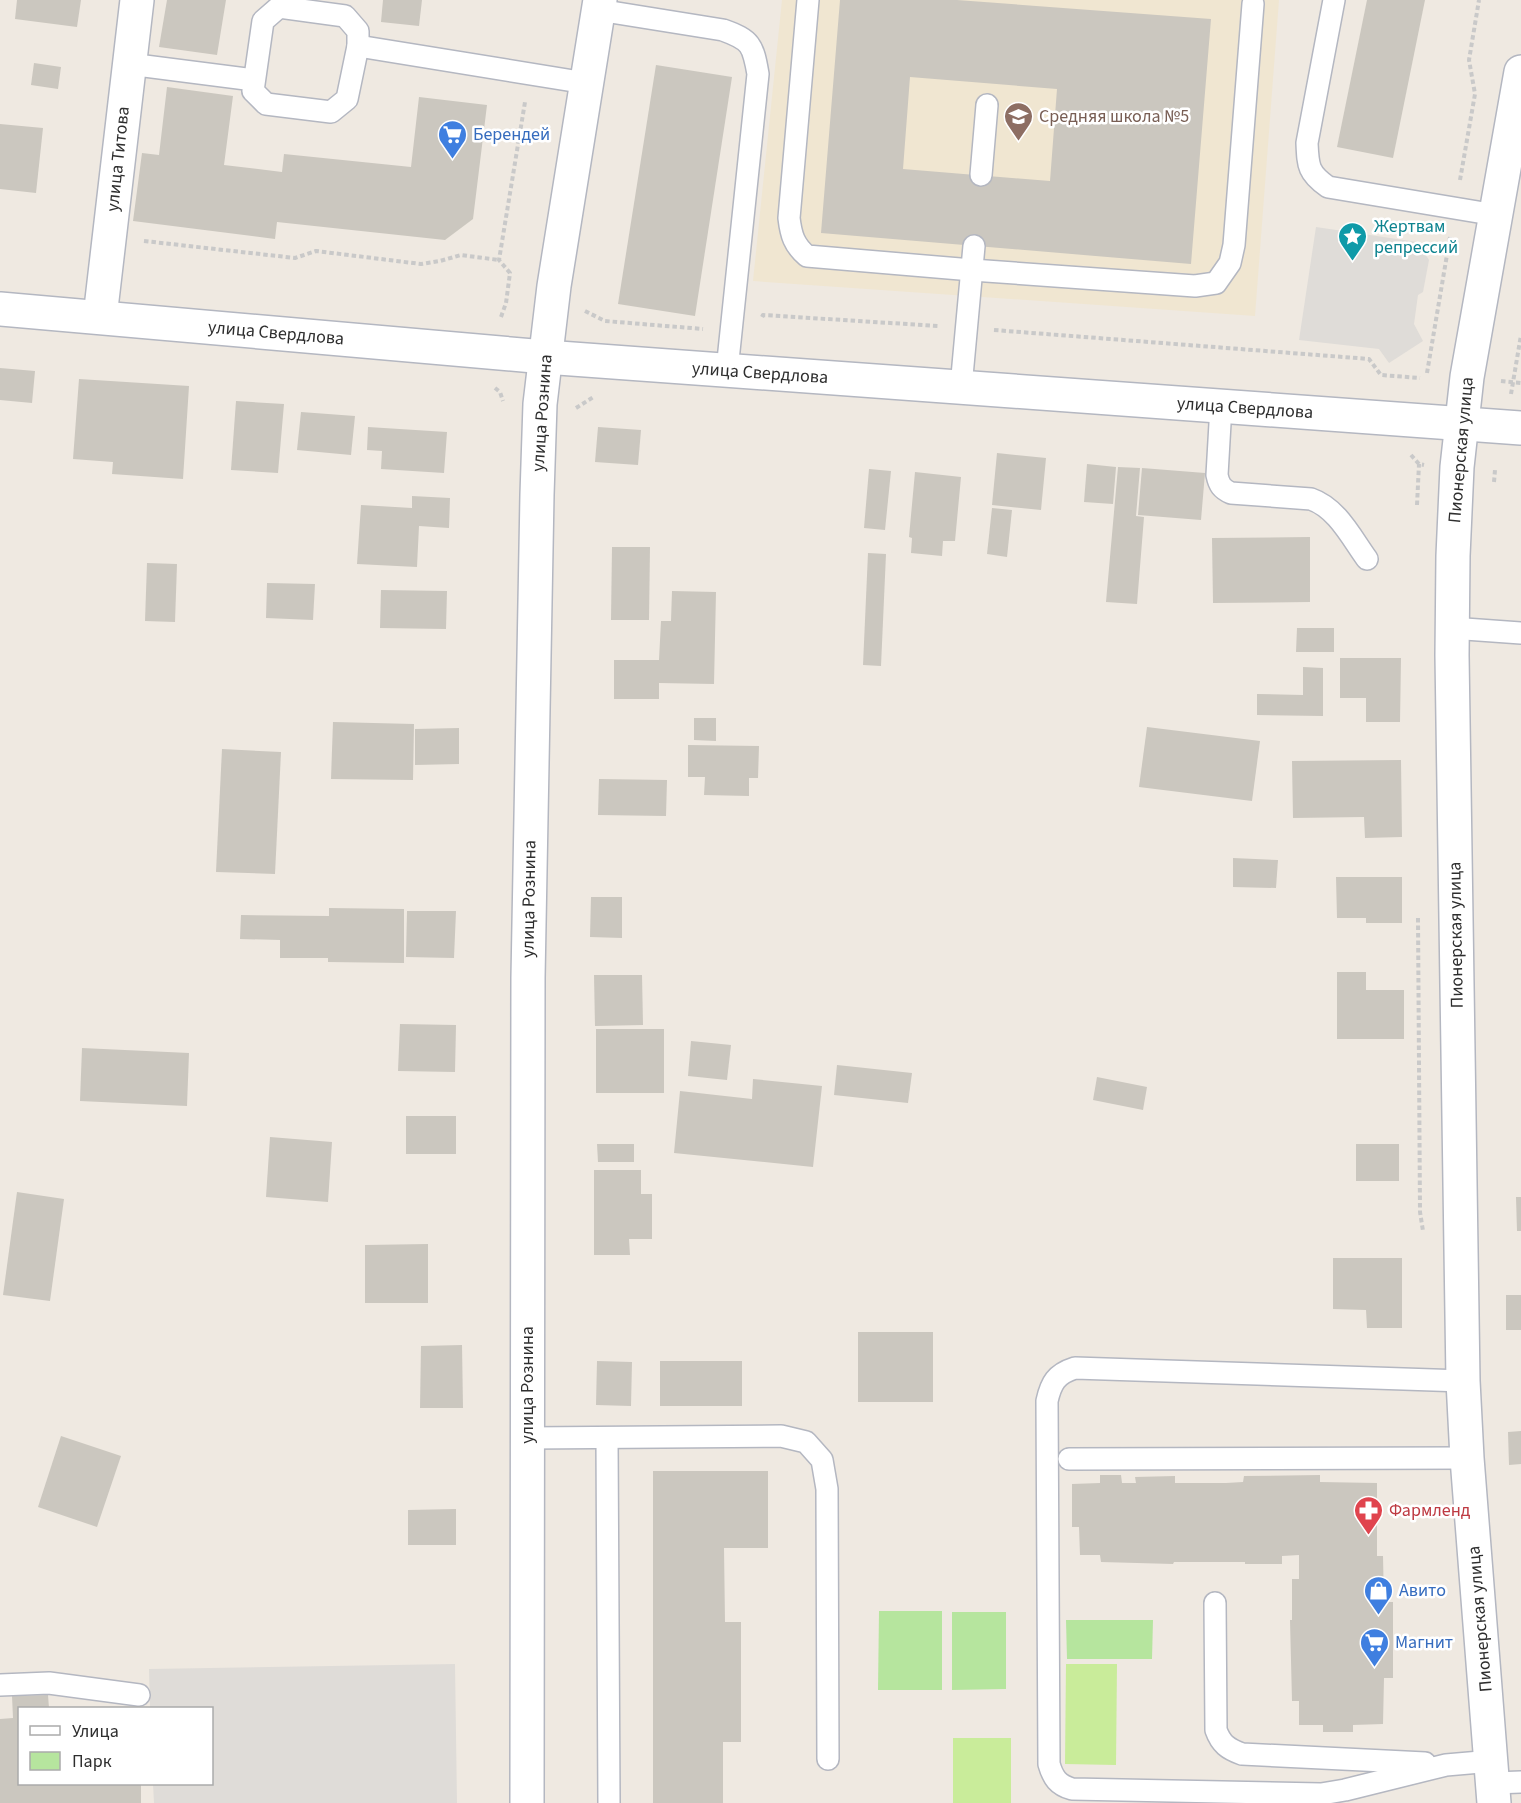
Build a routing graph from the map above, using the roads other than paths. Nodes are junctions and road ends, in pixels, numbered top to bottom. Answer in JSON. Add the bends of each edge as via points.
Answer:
{"nodes":[{"id":1,"x":137,"y":0,"type":"edge"},
{"id":2,"x":808,"y":0,"type":"edge"},
{"id":3,"x":1334,"y":0,"type":"edge"},
{"id":4,"x":1252,"y":3,"type":"dead end"},
{"id":5,"x":599,"y":5,"type":"edge"},
{"id":6,"x":358,"y":45,"type":"junction"},
{"id":7,"x":129,"y":64,"type":"junction"},
{"id":8,"x":1521,"y":72,"type":"edge"},
{"id":9,"x":254,"y":80,"type":"junction"},
{"id":10,"x":586,"y":83,"type":"junction"},
{"id":11,"x":987,"y":105,"type":"dead end"},
{"id":12,"x":981,"y":175,"type":"dead end"},
{"id":13,"x":1496,"y":214,"type":"junction"},
{"id":14,"x":974,"y":246,"type":"dead end"},
{"id":15,"x":972,"y":270,"type":"junction"},
{"id":16,"x":0,"y":309,"type":"edge"},
{"id":17,"x":100,"y":317,"type":"junction"},
{"id":18,"x":545,"y":357,"type":"junction"},
{"id":19,"x":727,"y":370,"type":"junction"},
{"id":20,"x":961,"y":387,"type":"junction"},
{"id":21,"x":1221,"y":406,"type":"junction"},
{"id":22,"x":1461,"y":423,"type":"junction"},
{"id":23,"x":1521,"y":428,"type":"edge"},
{"id":24,"x":1367,"y":559,"type":"dead end"},
{"id":25,"x":1451,"y":628,"type":"junction"},
{"id":26,"x":1521,"y":633,"type":"edge"},
{"id":27,"x":1463,"y":1381,"type":"junction"},
{"id":28,"x":527,"y":1438,"type":"junction"},
{"id":29,"x":607,"y":1438,"type":"junction"},
{"id":30,"x":1467,"y":1458,"type":"junction"},
{"id":31,"x":1069,"y":1459,"type":"dead end"},
{"id":32,"x":1215,"y":1603,"type":"dead end"},
{"id":33,"x":0,"y":1685,"type":"edge"},
{"id":34,"x":139,"y":1695,"type":"dead end"},
{"id":35,"x":828,"y":1759,"type":"dead end"},
{"id":36,"x":1446,"y":1764,"type":"junction"},
{"id":37,"x":1500,"y":1782,"type":"edge"},
{"id":38,"x":527,"y":1803,"type":"edge"},
{"id":39,"x":609,"y":1803,"type":"edge"}],
"edges":[{"from":1,"to":7,"type":"street","name":"улица Титова"},
{"from":2,"to":15,"type":"lane","via":[[789,218],[797,248],[807,256]]},
{"from":3,"to":13,"type":"lane","via":[[1307,143],[1314,177],[1328,187]]},
{"from":4,"to":15,"type":"lane","via":[[1234,244],[1230,264],[1216,283],[1195,286]]},
{"from":5,"to":10,"type":"street","name":"улица Рознина"},
{"from":5,"to":19,"type":"lane","via":[[723,30],[743,37],[755,54],[758,74]]},
{"from":6,"to":9,"type":"lane","via":[[347,99],[331,112],[266,104],[253,91]]},
{"from":6,"to":9,"type":"lane","via":[[358,31],[345,16],[279,7],[263,21]]},
{"from":6,"to":10,"type":"lane"},
{"from":7,"to":9,"type":"lane"},
{"from":7,"to":17,"type":"street","name":"улица Титова"},
{"from":8,"to":13,"type":"street","name":"Пионерская улица"},
{"from":10,"to":18,"type":"street","name":"улица Рознина"},
{"from":11,"to":12,"type":"lane"},
{"from":13,"to":22,"type":"street","name":"Пионерская улица"},
{"from":14,"to":15,"type":"lane"},
{"from":15,"to":20,"type":"lane"},
{"from":16,"to":17,"type":"street","name":"улица Свердлова"},
{"from":17,"to":18,"type":"street","name":"улица Свердлова"},
{"from":18,"to":19,"type":"street","name":"улица Свердлова"},
{"from":18,"to":28,"type":"street","name":"улица Рознина","via":[[537,495],[528,978]]},
{"from":19,"to":20,"type":"street","name":"улица Свердлова"},
{"from":20,"to":21,"type":"street","name":"улица Свердлова"},
{"from":21,"to":22,"type":"street","name":"улица Свердлова"},
{"from":21,"to":24,"type":"lane","via":[[1217,475],[1224,490],[1322,503]]},
{"from":22,"to":23,"type":"street","name":"улица Свердлова"},
{"from":22,"to":25,"type":"street","name":"Пионерская улица"},
{"from":25,"to":26,"type":"lane"},
{"from":25,"to":27,"type":"street","name":"Пионерская улица"},
{"from":27,"to":30,"type":"street","name":"Пионерская улица"},
{"from":27,"to":36,"type":"lane","via":[[1075,1368],[1056,1378],[1047,1401],[1049,1764],[1053,1778],[1072,1789],[1321,1794]]},
{"from":28,"to":29,"type":"lane"},
{"from":28,"to":38,"type":"street","name":"улица Рознина"},
{"from":29,"to":35,"type":"lane","via":[[781,1436],[806,1442],[822,1460],[828,1489]]},
{"from":29,"to":39,"type":"lane"},
{"from":30,"to":31,"type":"lane"},
{"from":30,"to":37,"type":"street","name":"Пионерская улица"},
{"from":32,"to":36,"type":"lane","via":[[1216,1730],[1220,1742],[1231,1750],[1242,1754]]},
{"from":33,"to":34,"type":"lane","via":[[49,1683]]},
{"from":36,"to":37,"type":"lane"}]}
